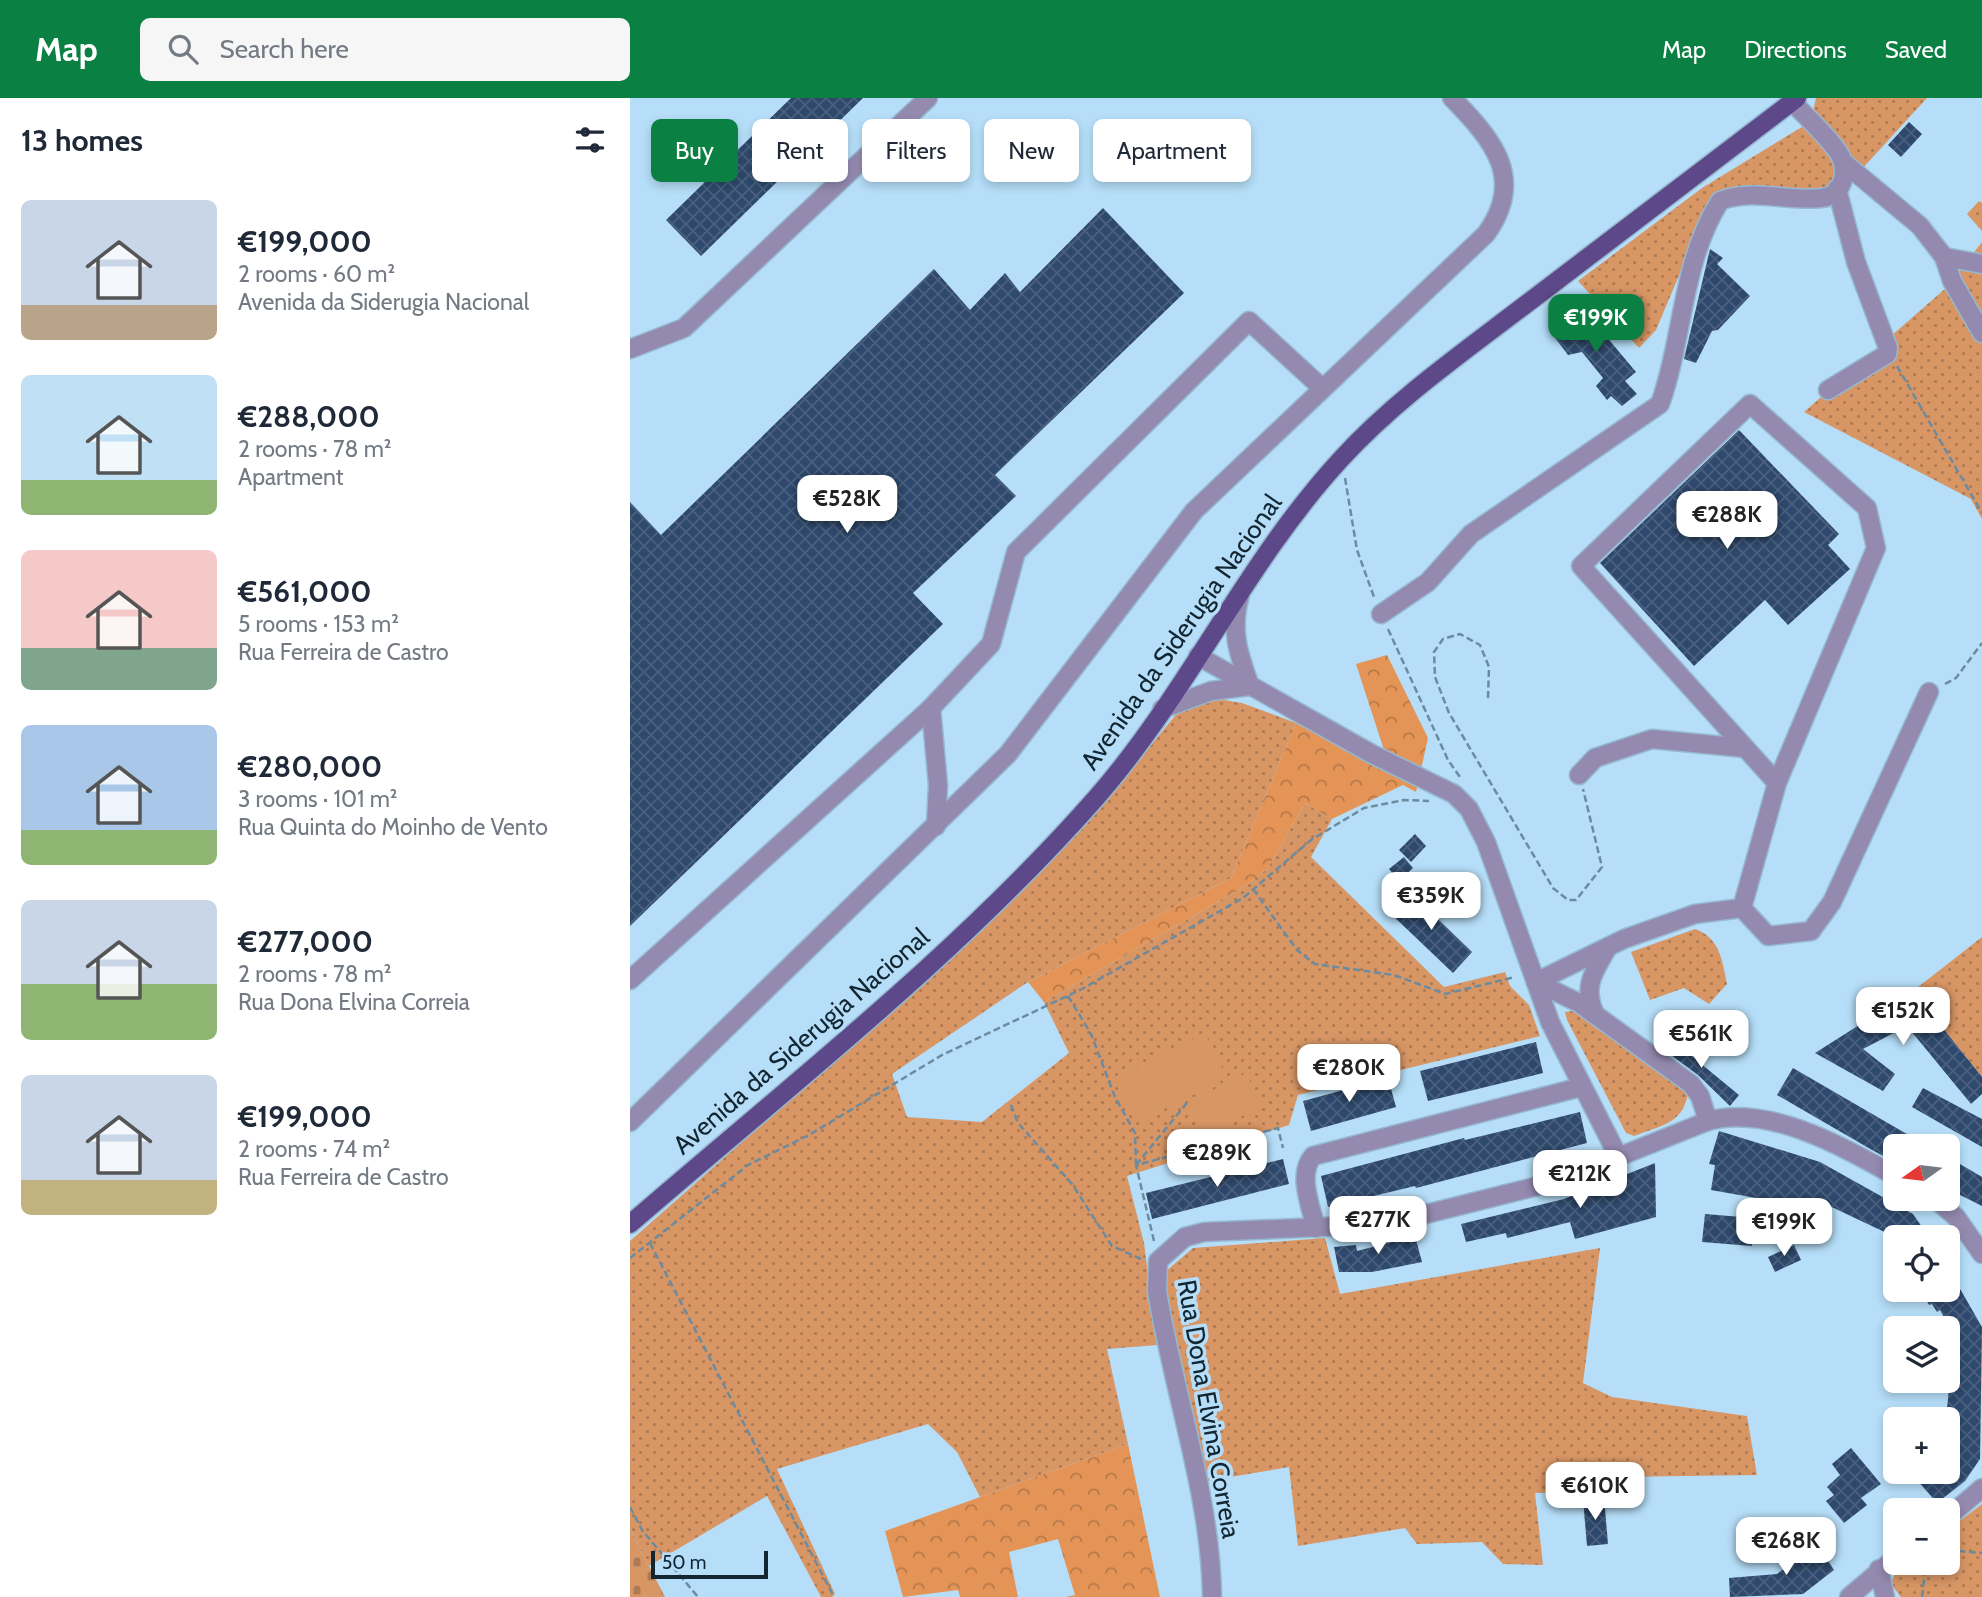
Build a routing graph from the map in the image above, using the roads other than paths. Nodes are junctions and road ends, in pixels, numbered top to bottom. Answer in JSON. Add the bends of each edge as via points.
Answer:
{"nodes":[{"id":1,"x":928,"y":98,"type":"edge"},
{"id":2,"x":1452,"y":98,"type":"edge"},
{"id":3,"x":1795,"y":100,"type":"edge"},
{"id":4,"x":1843,"y":162,"type":"junction"},
{"id":5,"x":1837,"y":189,"type":"junction"},
{"id":6,"x":1944,"y":257,"type":"junction"},
{"id":7,"x":1982,"y":264,"type":"edge"},
{"id":8,"x":1982,"y":333,"type":"edge"},
{"id":9,"x":630,"y":349,"type":"edge"},
{"id":10,"x":1322,"y":388,"type":"junction"},
{"id":11,"x":1828,"y":390,"type":"dead end"},
{"id":12,"x":1241,"y":591,"type":"junction"},
{"id":13,"x":1381,"y":614,"type":"road end"},
{"id":14,"x":1198,"y":656,"type":"junction"},
{"id":15,"x":1250,"y":686,"type":"junction"},
{"id":16,"x":1929,"y":692,"type":"road end"},
{"id":17,"x":932,"y":708,"type":"junction"},
{"id":18,"x":1162,"y":709,"type":"junction"},
{"id":19,"x":1745,"y":748,"type":"junction"},
{"id":20,"x":1579,"y":775,"type":"road end"},
{"id":21,"x":1777,"y":783,"type":"junction"},
{"id":22,"x":936,"y":825,"type":"junction"},
{"id":23,"x":1742,"y":908,"type":"junction"},
{"id":24,"x":1616,"y":943,"type":"junction"},
{"id":25,"x":630,"y":980,"type":"edge"},
{"id":26,"x":1536,"y":982,"type":"junction"},
{"id":27,"x":1573,"y":1000,"type":"junction"},
{"id":28,"x":1595,"y":1014,"type":"junction"},
{"id":29,"x":1550,"y":1022,"type":"junction"},
{"id":30,"x":1581,"y":1087,"type":"junction"},
{"id":31,"x":1708,"y":1121,"type":"junction"},
{"id":32,"x":630,"y":1122,"type":"edge"},
{"id":33,"x":1619,"y":1158,"type":"junction"},
{"id":34,"x":1883,"y":1168,"type":"edge"},
{"id":35,"x":1949,"y":1211,"type":"edge"},
{"id":36,"x":630,"y":1224,"type":"edge"},
{"id":37,"x":1316,"y":1228,"type":"junction"},
{"id":38,"x":1981,"y":1252,"type":"edge"},
{"id":39,"x":1982,"y":1488,"type":"edge"},
{"id":40,"x":1960,"y":1507,"type":"edge"},
{"id":41,"x":1883,"y":1567,"type":"edge"},
{"id":42,"x":1880,"y":1569,"type":"junction"},
{"id":43,"x":1212,"y":1597,"type":"edge"},
{"id":44,"x":1849,"y":1597,"type":"edge"},
{"id":45,"x":1885,"y":1597,"type":"edge"}],
"edges":[{"from":1,"to":9,"type":"street","via":[[684,328]]},
{"from":2,"to":10,"type":"street","via":[[1500,157],[1504,198],[1497,218],[1486,234]]},
{"from":3,"to":4,"type":"street"},
{"from":3,"to":12,"type":"main road","name":"Avenida da Siderugia Nacional","via":[[1429,378],[1342,458],[1277,537]]},
{"from":4,"to":5,"type":"street","via":[[1845,176]]},
{"from":4,"to":6,"type":"street","via":[[1920,226]]},
{"from":5,"to":11,"type":"street","via":[[1856,262],[1888,351]]},
{"from":5,"to":13,"type":"street","via":[[1823,198],[1745,195],[1720,201],[1686,284],[1660,404],[1471,534],[1428,582]]},
{"from":6,"to":7,"type":"street"},
{"from":6,"to":8,"type":"street","via":[[1952,281]]},
{"from":10,"to":17,"type":"street","via":[[1249,321],[1016,552],[991,644]]},
{"from":10,"to":22,"type":"street","via":[[1194,511],[1008,754]]},
{"from":12,"to":14,"type":"main road","name":"Avenida da Siderugia Nacional"},
{"from":12,"to":15,"type":"street","via":[[1234,630]]},
{"from":14,"to":15,"type":"street"},
{"from":14,"to":18,"type":"main road","name":"Avenida da Siderugia Nacional"},
{"from":15,"to":18,"type":"street","via":[[1211,691]]},
{"from":15,"to":26,"type":"street","via":[[1454,794],[1469,809],[1486,842]]},
{"from":16,"to":23,"type":"street","via":[[1832,902],[1811,931],[1768,936]]},
{"from":17,"to":22,"type":"street"},
{"from":17,"to":25,"type":"street"},
{"from":18,"to":36,"type":"main road","name":"Avenida da Siderugia Nacional","via":[[1100,793],[1019,880],[945,951]]},
{"from":19,"to":20,"type":"street","via":[[1652,739],[1595,758]]},
{"from":19,"to":21,"type":"street"},
{"from":19,"to":21,"type":"street","via":[[1581,566],[1750,404],[1867,508],[1876,548]]},
{"from":21,"to":23,"type":"street"},
{"from":22,"to":32,"type":"street"},
{"from":23,"to":24,"type":"street","via":[[1695,914]]},
{"from":24,"to":26,"type":"street"},
{"from":24,"to":28,"type":"street","via":[[1588,986]]},
{"from":26,"to":27,"type":"street"},
{"from":26,"to":29,"type":"street"},
{"from":27,"to":28,"type":"street"},
{"from":27,"to":29,"type":"street","via":[[1562,1005]]},
{"from":28,"to":31,"type":"street","via":[[1691,1084]]},
{"from":29,"to":30,"type":"street"},
{"from":30,"to":33,"type":"street"},
{"from":30,"to":37,"type":"street","via":[[1313,1156],[1306,1175]]},
{"from":31,"to":33,"type":"street","name":"Rua Dona Elvina Correia"},
{"from":31,"to":34,"type":"street","name":"Rua Dona Elvina Correia","via":[[1730,1116],[1796,1129],[1833,1141]]},
{"from":33,"to":37,"type":"street","name":"Rua Dona Elvina Correia","via":[[1558,1181],[1406,1219]]},
{"from":35,"to":38,"type":"street"},
{"from":37,"to":43,"type":"street","name":"Rua Dona Elvina Correia","via":[[1205,1232],[1185,1237],[1152,1261],[1200,1501]]},
{"from":39,"to":40,"type":"street"},
{"from":41,"to":42,"type":"street"},
{"from":42,"to":44,"type":"street"},
{"from":42,"to":45,"type":"street"}]}
